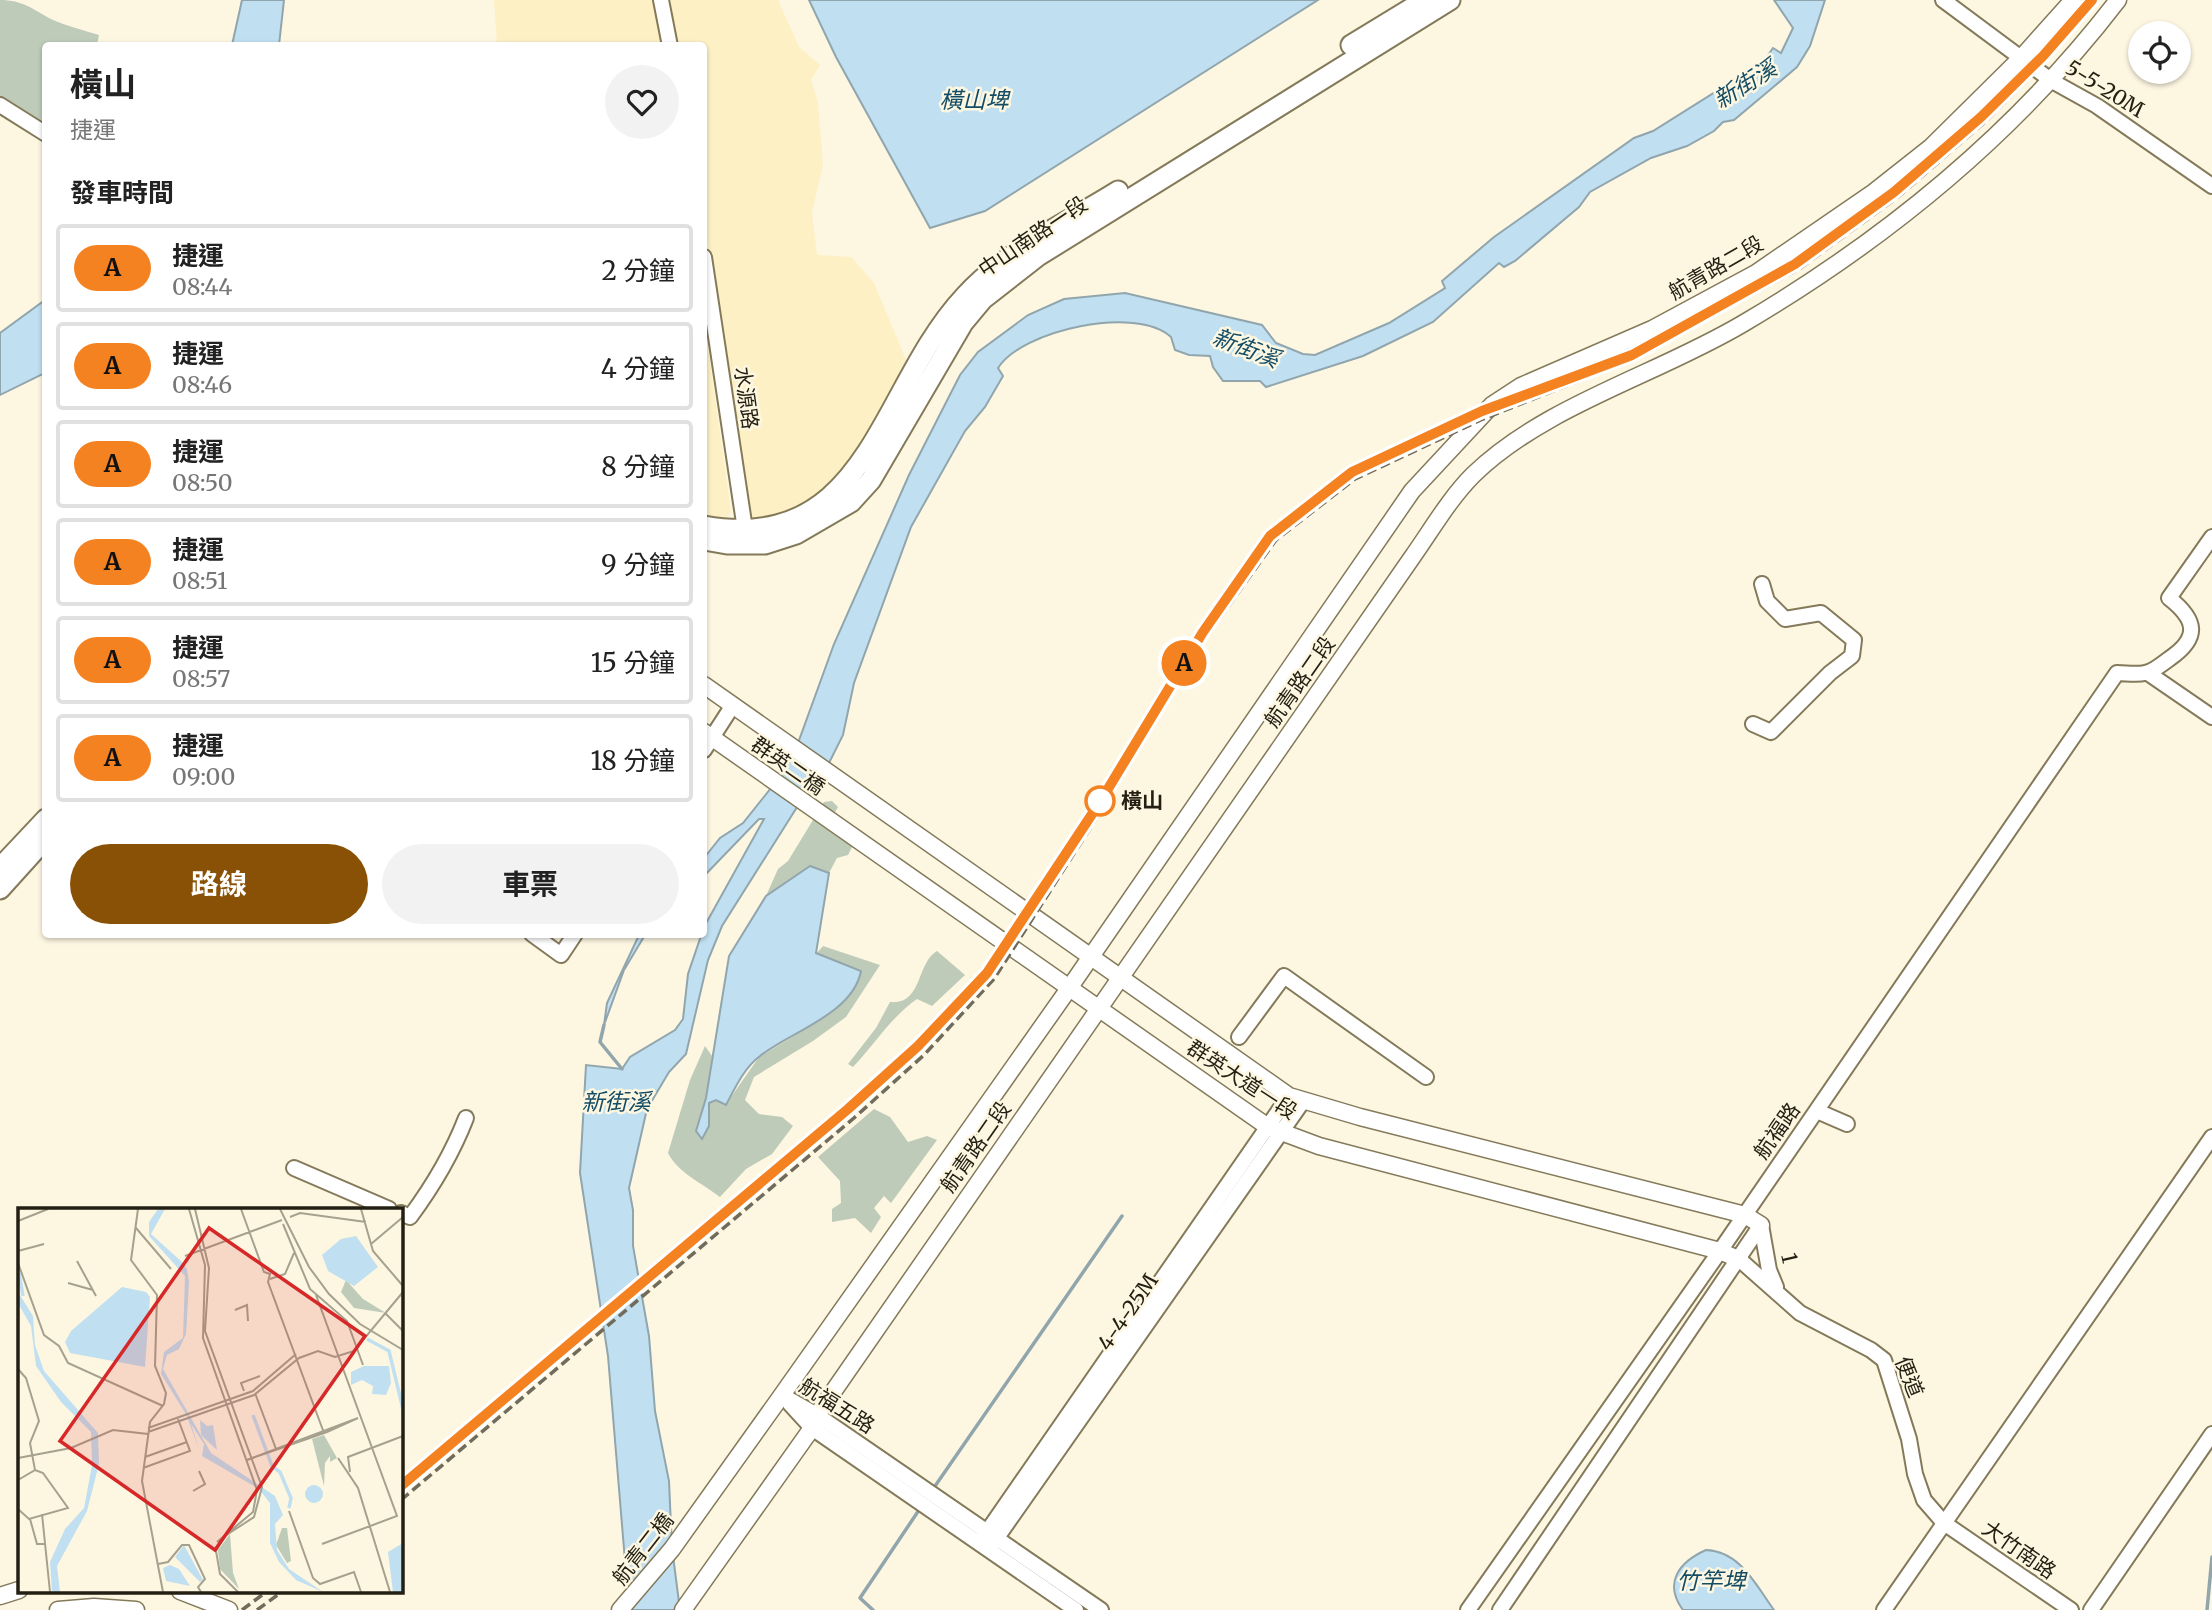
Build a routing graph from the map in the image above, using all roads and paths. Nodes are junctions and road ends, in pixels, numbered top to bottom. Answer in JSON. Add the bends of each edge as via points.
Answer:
{"nodes":[{"id":1,"x":661,"y":0,"type":"edge"},
{"id":2,"x":1425,"y":0,"type":"edge"},
{"id":3,"x":1450,"y":0,"type":"edge"},
{"id":4,"x":1943,"y":0,"type":"edge"},
{"id":5,"x":2073,"y":0,"type":"edge"},
{"id":6,"x":2118,"y":0,"type":"edge"},
{"id":7,"x":669,"y":42,"type":"edge"},
{"id":8,"x":2022,"y":57,"type":"junction"},
{"id":9,"x":2052,"y":82,"type":"junction"},
{"id":10,"x":0,"y":106,"type":"edge"},
{"id":11,"x":42,"y":132,"type":"edge"},
{"id":12,"x":2212,"y":186,"type":"edge"},
{"id":13,"x":707,"y":277,"type":"edge"},
{"id":14,"x":707,"y":527,"type":"edge"},
{"id":15,"x":2212,"y":537,"type":"edge"},
{"id":16,"x":746,"y":538,"type":"junction"},
{"id":17,"x":707,"y":540,"type":"edge"},
{"id":18,"x":1762,"y":584,"type":"dead end"},
{"id":19,"x":2148,"y":673,"type":"junction"},
{"id":20,"x":707,"y":687,"type":"edge"},
{"id":21,"x":733,"y":705,"type":"junction"},
{"id":22,"x":2212,"y":717,"type":"edge"},
{"id":23,"x":1753,"y":724,"type":"dead end"},
{"id":24,"x":707,"y":739,"type":"edge"},
{"id":25,"x":707,"y":740,"type":"edge"},
{"id":26,"x":845,"y":782,"type":"joint"},
{"id":27,"x":823,"y":815,"type":"joint"},
{"id":28,"x":42,"y":823,"type":"edge"},
{"id":29,"x":42,"y":842,"type":"edge"},
{"id":30,"x":0,"y":868,"type":"edge"},
{"id":31,"x":0,"y":888,"type":"edge"},
{"id":32,"x":538,"y":938,"type":"edge"},
{"id":33,"x":573,"y":938,"type":"edge"},
{"id":34,"x":1090,"y":957,"type":"junction"},
{"id":35,"x":1120,"y":978,"type":"junction"},
{"id":36,"x":1070,"y":987,"type":"junction"},
{"id":37,"x":1098,"y":1007,"type":"junction"},
{"id":38,"x":1240,"y":1037,"type":"dead end"},
{"id":39,"x":1426,"y":1077,"type":"dead end"},
{"id":40,"x":1296,"y":1098,"type":"junction"},
{"id":41,"x":1816,"y":1111,"type":"junction"},
{"id":42,"x":466,"y":1118,"type":"dead end"},
{"id":43,"x":1847,"y":1124,"type":"dead end"},
{"id":44,"x":1274,"y":1130,"type":"junction"},
{"id":45,"x":2212,"y":1137,"type":"edge"},
{"id":46,"x":294,"y":1168,"type":"dead end"},
{"id":47,"x":387,"y":1208,"type":"edge"},
{"id":48,"x":402,"y":1213,"type":"edge"},
{"id":49,"x":1745,"y":1215,"type":"junction"},
{"id":50,"x":1761,"y":1225,"type":"junction"},
{"id":51,"x":1720,"y":1251,"type":"junction"},
{"id":52,"x":1740,"y":1260,"type":"junction"},
{"id":53,"x":1778,"y":1292,"type":"junction"},
{"id":54,"x":782,"y":1395,"type":"junction"},
{"id":55,"x":815,"y":1422,"type":"junction"},
{"id":56,"x":2212,"y":1434,"type":"edge"},
{"id":57,"x":697,"y":1513,"type":"joint"},
{"id":58,"x":1944,"y":1523,"type":"junction"},
{"id":59,"x":988,"y":1540,"type":"junction"},
{"id":60,"x":18,"y":1590,"type":"edge"},
{"id":61,"x":183,"y":1592,"type":"edge"},
{"id":62,"x":0,"y":1596,"type":"edge"},
{"id":63,"x":58,"y":1610,"type":"edge"},
{"id":64,"x":136,"y":1610,"type":"edge"},
{"id":65,"x":229,"y":1610,"type":"edge"},
{"id":66,"x":620,"y":1610,"type":"edge"},
{"id":67,"x":682,"y":1610,"type":"edge"},
{"id":68,"x":1076,"y":1610,"type":"edge"},
{"id":69,"x":1101,"y":1610,"type":"edge"},
{"id":70,"x":1468,"y":1610,"type":"edge"},
{"id":71,"x":1500,"y":1610,"type":"edge"},
{"id":72,"x":1884,"y":1610,"type":"edge"},
{"id":73,"x":2071,"y":1610,"type":"edge"},
{"id":74,"x":2091,"y":1610,"type":"edge"}],
"edges":[{"from":1,"to":7,"type":"street"},
{"from":2,"to":16,"type":"main road","name":"中山南路一段","via":[[988,274],[945,321],[842,488],[806,514]]},
{"from":3,"to":16,"type":"main road","name":"中山南路一段","via":[[1038,256],[994,290],[963,323],[871,480],[851,502],[796,534],[765,544]]},
{"from":4,"to":8,"type":"street","name":"5-5-20M"},
{"from":5,"to":8,"type":"street","name":"航青路二段"},
{"from":6,"to":9,"type":"street","name":"航青路二段"},
{"from":8,"to":9,"type":"street","name":"5-5-20M"},
{"from":8,"to":34,"type":"street","name":"航青路二段","via":[[1931,147],[1756,273],[1652,329],[1521,386],[1492,405],[1412,491]]},
{"from":9,"to":12,"type":"street","name":"5-5-20M","via":[[2097,106]]},
{"from":9,"to":35,"type":"street","name":"航青路二段","via":[[1928,197],[1856,253],[1743,324],[1541,424],[1472,477]]},
{"from":10,"to":11,"type":"street"},
{"from":13,"to":16,"type":"street","name":"水源路"},
{"from":14,"to":16,"type":"main road","name":"中山南路一段"},
{"from":15,"to":19,"type":"street","via":[[2169,598],[2192,622],[2191,636],[2184,649]]},
{"from":16,"to":17,"type":"main road","name":"中山南路一段"},
{"from":18,"to":23,"type":"street","via":[[1767,601],[1785,619],[1821,613],[1854,640],[1852,656],[1772,732]]},
{"from":19,"to":22,"type":"street"},
{"from":19,"to":41,"type":"street","name":"航福路","via":[[2117,674]]},
{"from":20,"to":21,"type":"street"},
{"from":21,"to":24,"type":"street"},
{"from":21,"to":26,"type":"street","name":"群英二橋"},
{"from":25,"to":27,"type":"street","name":"群英二橋","via":[[729,750]]},
{"from":26,"to":34,"type":"street","name":"群英大道一段"},
{"from":27,"to":36,"type":"street","name":"群英大道一段"},
{"from":28,"to":30,"type":"main road"},
{"from":29,"to":31,"type":"main road"},
{"from":32,"to":33,"type":"street","via":[[561,955]]},
{"from":34,"to":35,"type":"street","name":"群英大道一段"},
{"from":34,"to":36,"type":"street","name":"航青路二段"},
{"from":35,"to":37,"type":"street","name":"航青路二段"},
{"from":35,"to":40,"type":"street","name":"群英大道一段"},
{"from":36,"to":37,"type":"street","name":"群英大道一段"},
{"from":36,"to":54,"type":"street","name":"航青路二段"},
{"from":37,"to":44,"type":"street","name":"群英大道一段"},
{"from":37,"to":55,"type":"street","name":"航青路二段"},
{"from":38,"to":39,"type":"street","via":[[1284,976]]},
{"from":40,"to":44,"type":"street","name":"4-4-25M"},
{"from":40,"to":49,"type":"street","name":"群英大道一段"},
{"from":41,"to":43,"type":"street"},
{"from":41,"to":49,"type":"street","name":"航福路"},
{"from":42,"to":48,"type":"street","via":[[453,1151],[423,1200],[410,1217]]},
{"from":44,"to":51,"type":"street","name":"群英大道一段","via":[[1319,1146]]},
{"from":44,"to":59,"type":"street","name":"4-4-25M"},
{"from":45,"to":58,"type":"street"},
{"from":46,"to":47,"type":"street"},
{"from":49,"to":50,"type":"street","name":"群英大道一段"},
{"from":49,"to":51,"type":"street","name":"航福路"},
{"from":50,"to":52,"type":"street"},
{"from":50,"to":53,"type":"street","name":"1"},
{"from":51,"to":52,"type":"street","name":"群英大道一段"},
{"from":51,"to":70,"type":"street","name":"航福路"},
{"from":52,"to":53,"type":"street","name":"1"},
{"from":52,"to":71,"type":"street"},
{"from":53,"to":58,"type":"street","name":"便道","via":[[1800,1313],[1884,1360],[1924,1500]]},
{"from":54,"to":55,"type":"street","name":"航福五路"},
{"from":54,"to":57,"type":"street","name":"航青路二段"},
{"from":55,"to":59,"type":"street","name":"航福五路"},
{"from":55,"to":59,"type":"street","name":"航福五路","via":[[931,1493]]},
{"from":55,"to":67,"type":"street","name":"航青路二段"},
{"from":56,"to":74,"type":"street"},
{"from":57,"to":66,"type":"street","name":"航青二橋","via":[[650,1578]]},
{"from":58,"to":72,"type":"street"},
{"from":58,"to":73,"type":"street","name":"大竹南路"},
{"from":59,"to":68,"type":"street","name":"航福五路"},
{"from":59,"to":69,"type":"street","name":"航福五路"},
{"from":60,"to":62,"type":"street"},
{"from":61,"to":65,"type":"street"},
{"from":63,"to":64,"type":"street"}]}
